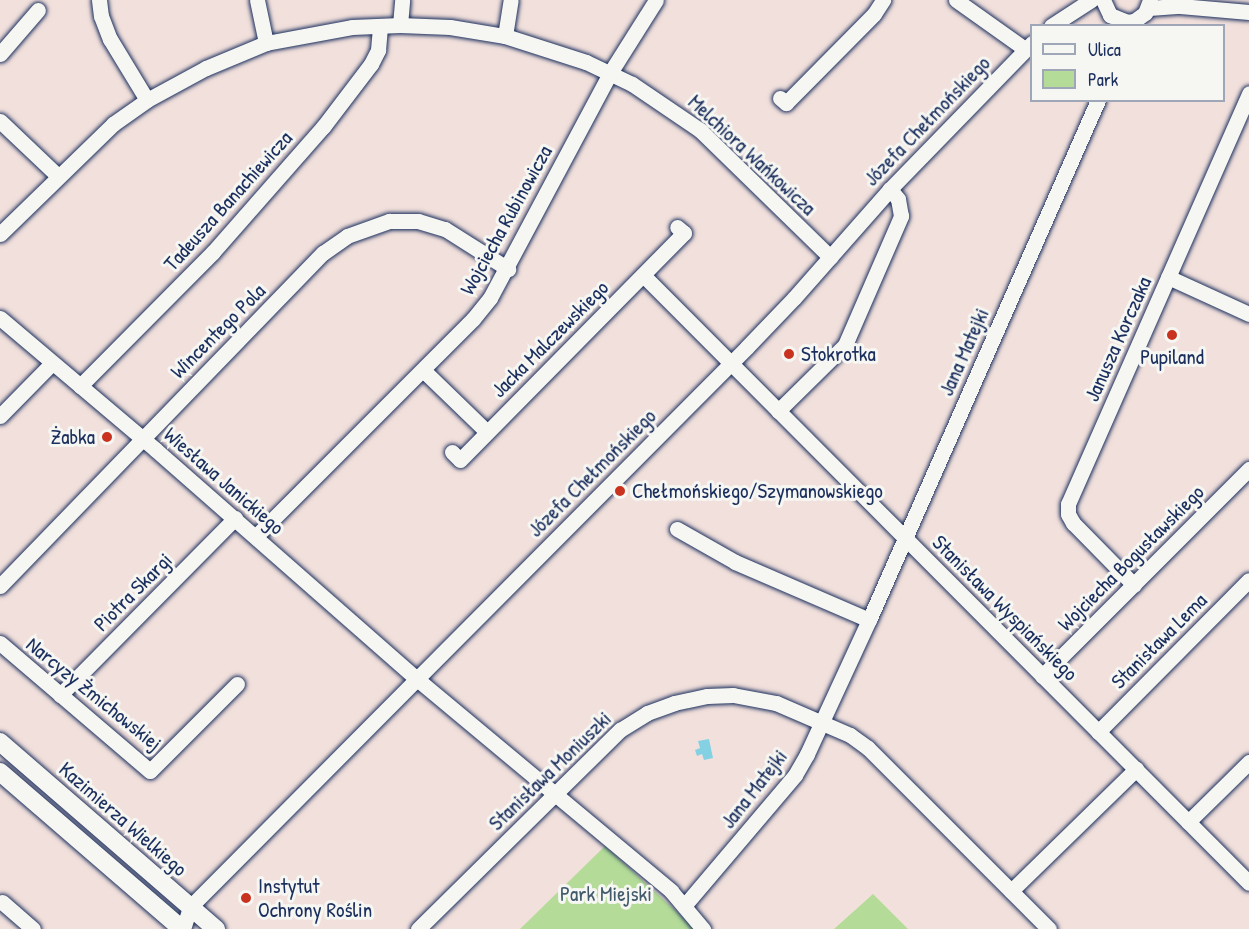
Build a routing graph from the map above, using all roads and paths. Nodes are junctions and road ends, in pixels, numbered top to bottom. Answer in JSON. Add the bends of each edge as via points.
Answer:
{"nodes":[{"id":1,"x":99,"y":0,"type":"edge"},
{"id":2,"x":257,"y":0,"type":"edge"},
{"id":3,"x":402,"y":0,"type":"edge"},
{"id":4,"x":511,"y":0,"type":"edge"},
{"id":5,"x":656,"y":0,"type":"edge"},
{"id":6,"x":883,"y":0,"type":"edge"},
{"id":7,"x":956,"y":0,"type":"edge"},
{"id":8,"x":1091,"y":0,"type":"edge"},
{"id":9,"x":1174,"y":3,"type":"edge"},
{"id":10,"x":1150,"y":4,"type":"edge"},
{"id":11,"x":1105,"y":5,"type":"edge"},
{"id":12,"x":38,"y":10,"type":"dead end"},
{"id":13,"x":1075,"y":11,"type":"junction"},
{"id":14,"x":1249,"y":12,"type":"edge"},
{"id":15,"x":1126,"y":23,"type":"edge"},
{"id":16,"x":1054,"y":24,"type":"edge"},
{"id":17,"x":400,"y":25,"type":"junction"},
{"id":18,"x":380,"y":26,"type":"junction"},
{"id":19,"x":505,"y":36,"type":"junction"},
{"id":20,"x":266,"y":43,"type":"junction"},
{"id":21,"x":1028,"y":46,"type":"edge"},
{"id":22,"x":0,"y":54,"type":"edge"},
{"id":23,"x":610,"y":73,"type":"junction"},
{"id":24,"x":1249,"y":93,"type":"edge"},
{"id":25,"x":780,"y":98,"type":"dead end"},
{"id":26,"x":147,"y":100,"type":"junction"},
{"id":27,"x":1097,"y":102,"type":"edge"},
{"id":28,"x":0,"y":121,"type":"edge"},
{"id":29,"x":1243,"y":125,"type":"edge"},
{"id":30,"x":57,"y":176,"type":"junction"},
{"id":31,"x":890,"y":189,"type":"junction"},
{"id":32,"x":677,"y":227,"type":"dead end"},
{"id":33,"x":0,"y":234,"type":"edge"},
{"id":34,"x":830,"y":257,"type":"junction"},
{"id":35,"x":508,"y":269,"type":"junction"},
{"id":36,"x":644,"y":275,"type":"junction"},
{"id":37,"x":1168,"y":277,"type":"junction"},
{"id":38,"x":1249,"y":314,"type":"edge"},
{"id":39,"x":0,"y":318,"type":"edge"},
{"id":40,"x":52,"y":363,"type":"junction"},
{"id":41,"x":730,"y":363,"type":"junction"},
{"id":42,"x":423,"y":369,"type":"junction"},
{"id":43,"x":80,"y":386,"type":"junction"},
{"id":44,"x":778,"y":411,"type":"junction"},
{"id":45,"x":0,"y":416,"type":"edge"},
{"id":46,"x":487,"y":432,"type":"junction"},
{"id":47,"x":142,"y":438,"type":"junction"},
{"id":48,"x":452,"y":452,"type":"dead end"},
{"id":49,"x":1249,"y":469,"type":"edge"},
{"id":50,"x":235,"y":518,"type":"junction"},
{"id":51,"x":677,"y":529,"type":"dead end"},
{"id":52,"x":256,"y":536,"type":"junction"},
{"id":53,"x":905,"y":538,"type":"junction"},
{"id":54,"x":1249,"y":580,"type":"edge"},
{"id":55,"x":0,"y":585,"type":"edge"},
{"id":56,"x":1134,"y":585,"type":"junction"},
{"id":57,"x":869,"y":620,"type":"junction"},
{"id":58,"x":0,"y":643,"type":"edge"},
{"id":59,"x":1042,"y":676,"type":"junction"},
{"id":60,"x":417,"y":679,"type":"junction"},
{"id":61,"x":237,"y":684,"type":"dead end"},
{"id":62,"x":60,"y":695,"type":"junction"},
{"id":63,"x":822,"y":721,"type":"junction"},
{"id":64,"x":1098,"y":732,"type":"junction"},
{"id":65,"x":0,"y":742,"type":"edge"},
{"id":66,"x":1249,"y":762,"type":"edge"},
{"id":67,"x":1136,"y":769,"type":"junction"},
{"id":68,"x":0,"y":772,"type":"edge"},
{"id":69,"x":554,"y":794,"type":"junction"},
{"id":70,"x":72,"y":805,"type":"junction"},
{"id":71,"x":56,"y":822,"type":"junction"},
{"id":72,"x":1188,"y":822,"type":"junction"},
{"id":73,"x":1249,"y":883,"type":"edge"},
{"id":74,"x":1011,"y":891,"type":"junction"},
{"id":75,"x":2,"y":902,"type":"dead end"},
{"id":76,"x":684,"y":906,"type":"junction"},
{"id":77,"x":190,"y":907,"type":"junction"},
{"id":78,"x":177,"y":928,"type":"edge"},
{"id":79,"x":33,"y":929,"type":"edge"},
{"id":80,"x":216,"y":929,"type":"edge"},
{"id":81,"x":418,"y":929,"type":"edge"},
{"id":82,"x":703,"y":929,"type":"edge"},
{"id":83,"x":1049,"y":929,"type":"edge"}],
"edges":[{"from":1,"to":26,"type":"street","via":[[110,39]]},
{"from":2,"to":20,"type":"street"},
{"from":3,"to":17,"type":"street"},
{"from":4,"to":19,"type":"street"},
{"from":5,"to":23,"type":"street","name":"Wojciecha Rubinowicza"},
{"from":6,"to":25,"type":"street","via":[[874,14],[786,103]]},
{"from":7,"to":21,"type":"street"},
{"from":8,"to":13,"type":"street"},
{"from":9,"to":10,"type":"street"},
{"from":9,"to":14,"type":"street"},
{"from":10,"to":15,"type":"street"},
{"from":11,"to":13,"type":"street"},
{"from":11,"to":15,"type":"street"},
{"from":12,"to":22,"type":"street"},
{"from":13,"to":16,"type":"street"},
{"from":17,"to":18,"type":"street","name":"Melchiora Wańkowicza"},
{"from":17,"to":19,"type":"street","name":"Melchiora Wańkowicza","via":[[450,27]]},
{"from":18,"to":20,"type":"street","name":"Melchiora Wańkowicza","via":[[352,27]]},
{"from":18,"to":43,"type":"street","name":"Tadeusza Banachiewicza","via":[[378,50],[370,64],[322,127],[213,252]]},
{"from":19,"to":23,"type":"street","name":"Melchiora Wańkowicza","via":[[546,47]]},
{"from":20,"to":26,"type":"street","name":"Melchiora Wańkowicza","via":[[206,68]]},
{"from":21,"to":31,"type":"street","name":"Józefa Chełmońskiego"},
{"from":23,"to":34,"type":"street","name":"Melchiora Wańkowicza","via":[[661,101],[700,130]]},
{"from":23,"to":35,"type":"street","name":"Wojciecha Rubinowicza"},
{"from":24,"to":29,"type":"street","name":"Janusza Korczaka"},
{"from":26,"to":30,"type":"street","name":"Melchiora Wańkowicza","via":[[113,124]]},
{"from":27,"to":53,"type":"street","name":"Jana Matejki"},
{"from":28,"to":30,"type":"street"},
{"from":29,"to":37,"type":"street","name":"Janusza Korczaka"},
{"from":30,"to":33,"type":"street","name":"Melchiora Wańkowicza"},
{"from":31,"to":34,"type":"street","name":"Józefa Chełmońskiego"},
{"from":31,"to":44,"type":"street","via":[[898,199],[901,216],[845,345]]},
{"from":32,"to":36,"type":"street","name":"Jacka Malczewskiego","via":[[684,233]]},
{"from":34,"to":41,"type":"street","name":"Józefa Chełmońskiego"},
{"from":35,"to":42,"type":"street","name":"Wojciecha Rubinowicza","via":[[473,319]]},
{"from":35,"to":47,"type":"street","name":"Wincentego Pola","via":[[445,229],[418,221],[389,221],[347,236],[323,253]]},
{"from":36,"to":41,"type":"street"},
{"from":36,"to":46,"type":"street","name":"Jacka Malczewskiego"},
{"from":37,"to":38,"type":"street"},
{"from":37,"to":56,"type":"street","name":"Janusza Korczaka","via":[[1068,504],[1073,523]]},
{"from":39,"to":40,"type":"street","name":"Wiesława Janickiego"},
{"from":40,"to":43,"type":"street","name":"Wiesława Janickiego"},
{"from":40,"to":45,"type":"street"},
{"from":41,"to":44,"type":"street","name":"Stanisława Wyspiańskiego"},
{"from":41,"to":60,"type":"street","name":"Józefa Chełmońskiego"},
{"from":42,"to":46,"type":"street"},
{"from":42,"to":52,"type":"street","name":"Wojciecha Rubinowicza"},
{"from":43,"to":47,"type":"street","name":"Wiesława Janickiego"},
{"from":44,"to":53,"type":"street","name":"Stanisława Wyspiańskiego"},
{"from":46,"to":48,"type":"street","name":"Jacka Malczewskiego","via":[[460,460]]},
{"from":47,"to":50,"type":"street","name":"Wiesława Janickiego"},
{"from":47,"to":55,"type":"street","name":"Wincentego Pola"},
{"from":49,"to":56,"type":"street","name":"Wojciecha Bogusławskiego"},
{"from":50,"to":52,"type":"street","name":"Wiesława Janickiego"},
{"from":50,"to":62,"type":"street","name":"Piotra Skargi"},
{"from":51,"to":57,"type":"street","via":[[735,561]]},
{"from":52,"to":60,"type":"street","name":"Wiesława Janickiego"},
{"from":53,"to":57,"type":"street","name":"Jana Matejki"},
{"from":53,"to":59,"type":"street","name":"Stanisława Wyspiańskiego"},
{"from":54,"to":64,"type":"street","name":"Stanisława Lema"},
{"from":56,"to":59,"type":"street","name":"Wojciecha Bogusławskiego"},
{"from":57,"to":63,"type":"street","name":"Jana Matejki"},
{"from":58,"to":62,"type":"street","name":"Narcyzy Żmichowskiej"},
{"from":59,"to":64,"type":"street","name":"Stanisława Wyspiańskiego"},
{"from":60,"to":69,"type":"street","name":"Wiesława Janickiego"},
{"from":60,"to":77,"type":"street","name":"Józefa Chełmońskiego"},
{"from":61,"to":62,"type":"street","name":"Narcyzy Żmichowskiej","via":[[150,771]]},
{"from":63,"to":69,"type":"street","name":"Stanisława Moniuszki","via":[[776,703],[733,695],[674,703],[620,729]]},
{"from":63,"to":74,"type":"street","name":"Stanisława Moniuszki","via":[[868,748]]},
{"from":63,"to":76,"type":"street","name":"Jana Matejki","via":[[795,775]]},
{"from":64,"to":67,"type":"street","name":"Stanisława Wyspiańskiego"},
{"from":65,"to":70,"type":"main road","name":"Kazimierza Wielkiego"},
{"from":66,"to":72,"type":"street"},
{"from":67,"to":72,"type":"street","name":"Stanisława Wyspiańskiego"},
{"from":67,"to":74,"type":"street"},
{"from":68,"to":71,"type":"main road"},
{"from":69,"to":76,"type":"street","name":"Wiesława Janickiego"},
{"from":69,"to":81,"type":"street","name":"Stanisława Moniuszki"},
{"from":70,"to":71,"type":"main road"},
{"from":70,"to":77,"type":"main road","name":"Kazimierza Wielkiego"},
{"from":71,"to":78,"type":"main road"},
{"from":72,"to":73,"type":"street","name":"Stanisława Wyspiańskiego"},
{"from":74,"to":83,"type":"street","name":"Stanisława Moniuszki"},
{"from":75,"to":79,"type":"street"},
{"from":76,"to":82,"type":"street","name":"Wiesława Janickiego"},
{"from":77,"to":78,"type":"street","name":"Józefa Chełmońskiego"},
{"from":77,"to":80,"type":"main road","name":"Kazimierza Wielkiego"}]}
